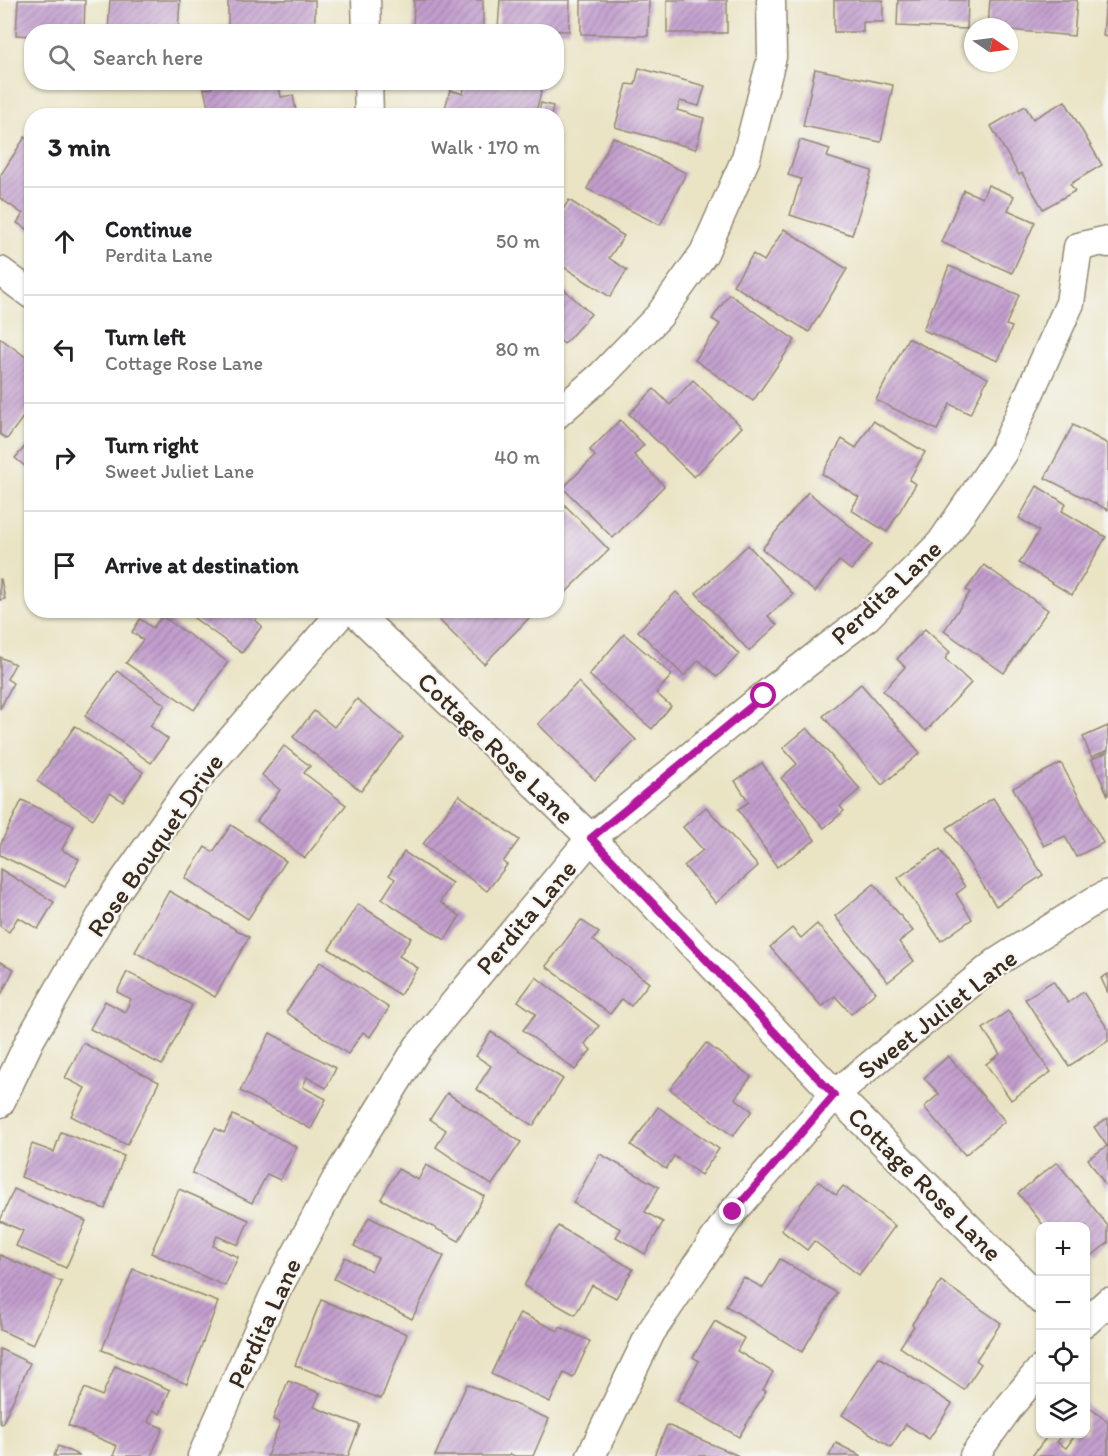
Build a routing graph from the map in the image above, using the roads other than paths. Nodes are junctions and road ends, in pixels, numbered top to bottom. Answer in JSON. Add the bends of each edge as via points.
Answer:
{"nodes":[{"id":1,"x":366,"y":0,"type":"edge"},
{"id":2,"x":771,"y":0,"type":"edge"},
{"id":3,"x":367,"y":24,"type":"edge"},
{"id":4,"x":368,"y":90,"type":"edge"},
{"id":5,"x":369,"y":108,"type":"edge"},
{"id":6,"x":1108,"y":243,"type":"edge"},
{"id":7,"x":0,"y":271,"type":"edge"},
{"id":8,"x":24,"y":289,"type":"edge"},
{"id":9,"x":564,"y":409,"type":"edge"},
{"id":10,"x":337,"y":618,"type":"edge"},
{"id":11,"x":361,"y":618,"type":"edge"},
{"id":12,"x":591,"y":838,"type":"junction"},
{"id":13,"x":1108,"y":894,"type":"edge"},
{"id":14,"x":834,"y":1095,"type":"junction"},
{"id":15,"x":0,"y":1103,"type":"edge"},
{"id":16,"x":1036,"y":1294,"type":"edge"},
{"id":17,"x":1108,"y":1302,"type":"edge"},
{"id":18,"x":1090,"y":1318,"type":"edge"},
{"id":19,"x":1036,"y":1376,"type":"edge"},
{"id":20,"x":202,"y":1456,"type":"edge"},
{"id":21,"x":591,"y":1456,"type":"edge"},
{"id":22,"x":974,"y":1456,"type":"edge"}],
"edges":[{"from":1,"to":3,"type":"street"},
{"from":2,"to":9,"type":"street","via":[[772,57],[746,158],[704,253],[659,316]]},
{"from":4,"to":5,"type":"street"},
{"from":6,"to":12,"type":"street","name":"Perdita Lane","via":[[1078,248],[1070,303],[1003,453],[941,543],[867,617]]},
{"from":7,"to":8,"type":"street"},
{"from":10,"to":15,"type":"street","name":"Rose Bouquet Drive","via":[[190,787],[111,899],[30,1040]]},
{"from":11,"to":12,"type":"street","name":"Cottage Rose Lane"},
{"from":12,"to":14,"type":"street","name":"Cottage Rose Lane"},
{"from":12,"to":20,"type":"street","name":"Perdita Lane","via":[[418,1047],[337,1178],[274,1295]]},
{"from":13,"to":14,"type":"street","name":"Sweet Juliet Lane","via":[[997,962]]},
{"from":14,"to":16,"type":"street","name":"Cottage Rose Lane"},
{"from":14,"to":21,"type":"street","name":"Sweet Juliet Lane","via":[[733,1212],[651,1332]]},
{"from":17,"to":18,"type":"street"},
{"from":19,"to":22,"type":"street"}]}
